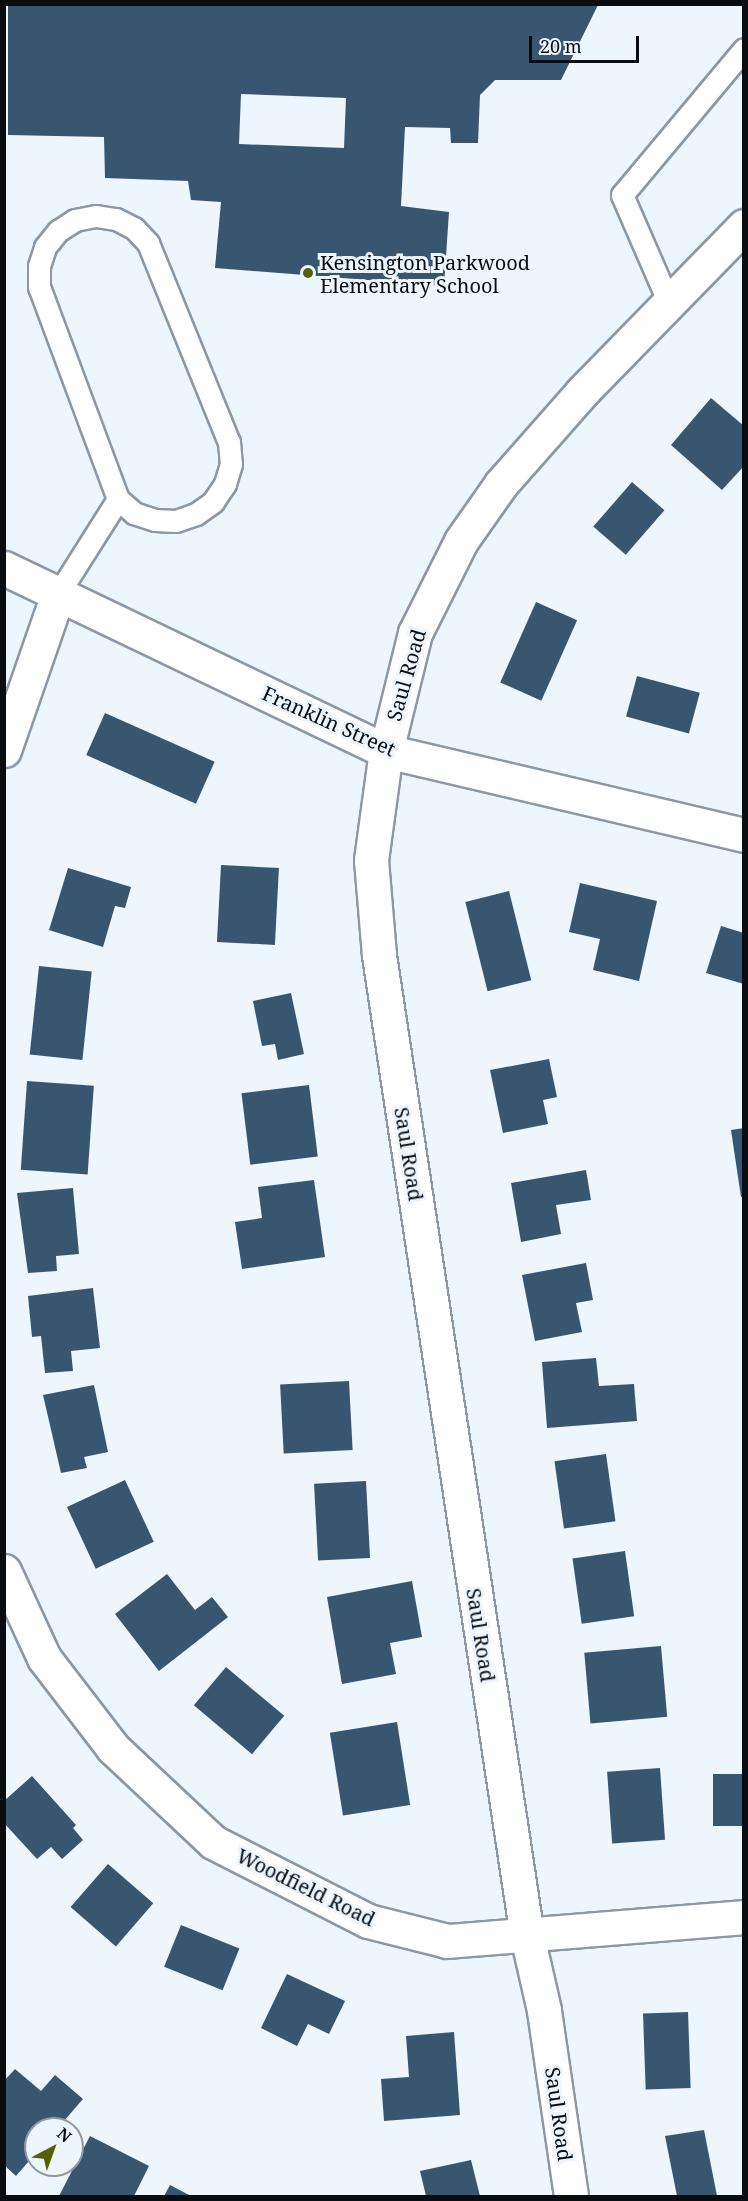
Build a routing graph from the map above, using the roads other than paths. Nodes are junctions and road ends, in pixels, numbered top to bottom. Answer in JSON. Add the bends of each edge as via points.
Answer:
{"nodes":[{"id":1,"x":744,"y":49,"type":"edge"},
{"id":2,"x":744,"y":226,"type":"edge"},
{"id":3,"x":669,"y":303,"type":"junction"},
{"id":4,"x":118,"y":499,"type":"junction"},
{"id":5,"x":4,"y":568,"type":"edge"},
{"id":6,"x":58,"y":594,"type":"junction"},
{"id":7,"x":4,"y":750,"type":"edge"},
{"id":8,"x":386,"y":751,"type":"junction"},
{"id":9,"x":744,"y":835,"type":"edge"},
{"id":10,"x":4,"y":1571,"type":"edge"},
{"id":11,"x":744,"y":1917,"type":"edge"},
{"id":12,"x":527,"y":1936,"type":"junction"},
{"id":13,"x":572,"y":2196,"type":"edge"}],
"edges":[{"from":1,"to":3,"type":"lane","via":[[621,195]]},
{"from":2,"to":3,"type":"street","name":"Saul Road"},
{"from":3,"to":8,"type":"street","name":"Saul Road","via":[[582,392],[501,484],[461,542],[415,633]]},
{"from":4,"to":4,"type":"lane","via":[[134,513],[176,521],[213,502],[225,484],[231,464],[229,442],[148,243],[134,228],[116,219],[96,216],[75,220],[58,231],[45,247],[39,266],[39,287]]},
{"from":4,"to":6,"type":"lane"},
{"from":5,"to":6,"type":"street","name":"Franklin Street"},
{"from":6,"to":7,"type":"street"},
{"from":6,"to":8,"type":"street","name":"Franklin Street"},
{"from":8,"to":9,"type":"street","name":"Franklin Street"},
{"from":8,"to":12,"type":"street","name":"Saul Road","via":[[370,860],[378,955]]},
{"from":10,"to":12,"type":"street","name":"Woodfield Road","via":[[44,1658],[113,1749],[213,1842],[368,1921],[447,1941]]},
{"from":11,"to":12,"type":"street","name":"Woodfield Road"},
{"from":12,"to":13,"type":"street","name":"Saul Road","via":[[544,2010]]}]}
